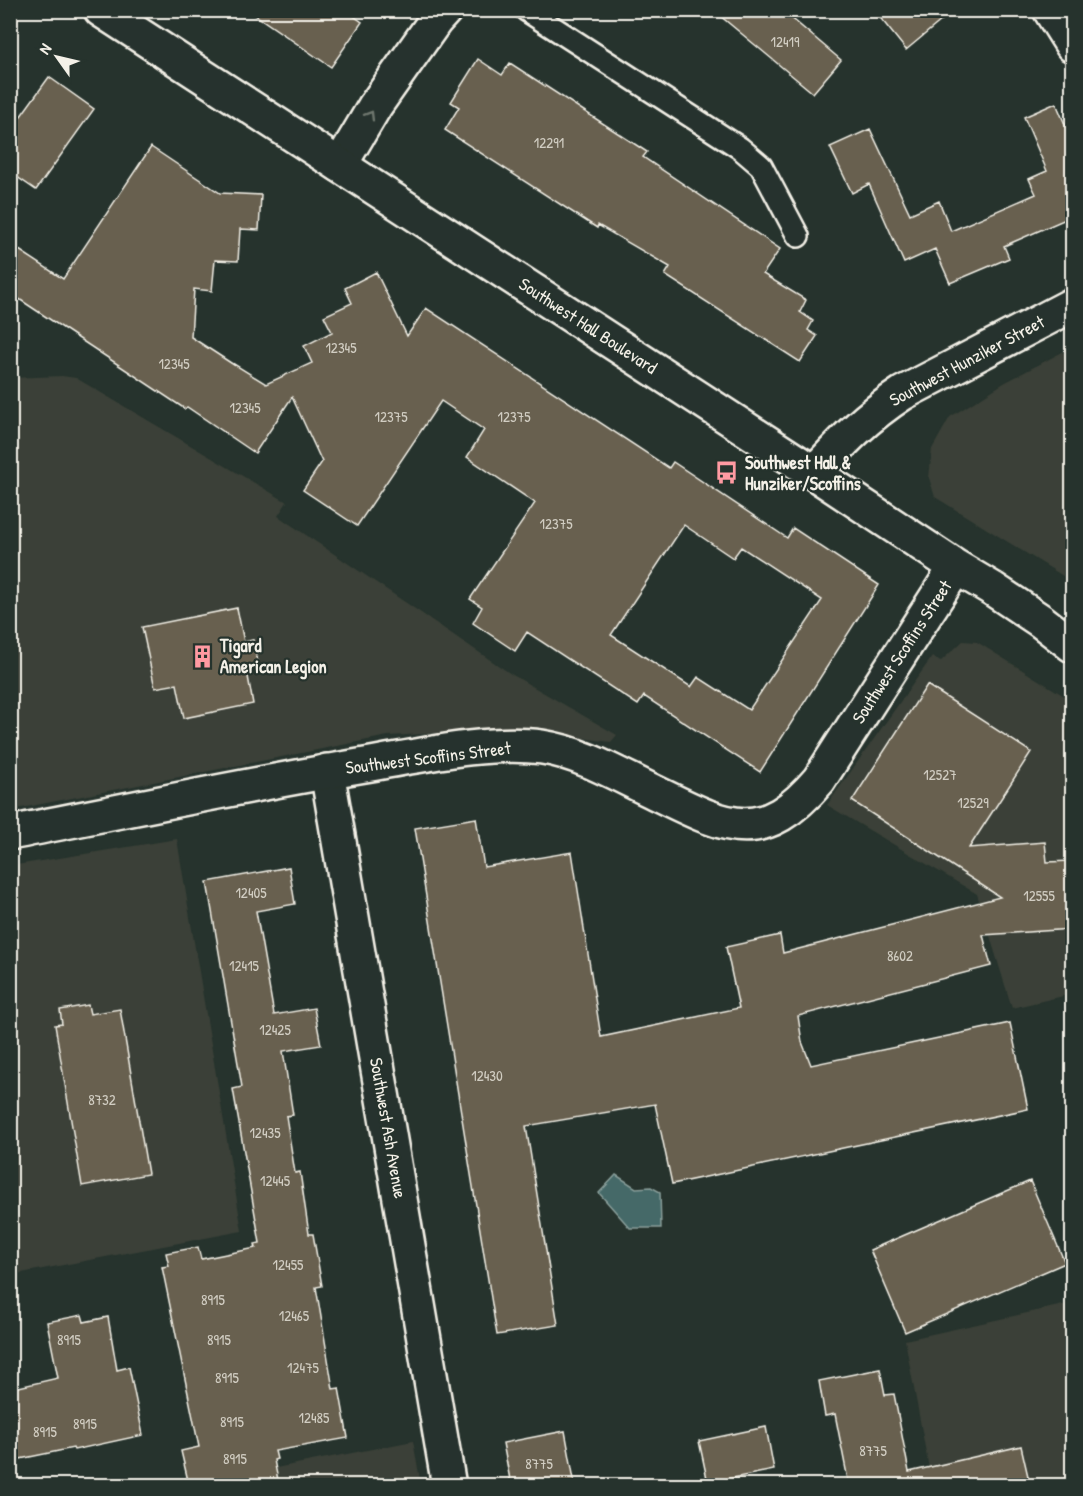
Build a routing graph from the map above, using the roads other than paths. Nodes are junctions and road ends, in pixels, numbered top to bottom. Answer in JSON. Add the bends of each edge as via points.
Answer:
{"nodes":[{"id":1,"x":101,"y":10,"type":"edge"},
{"id":2,"x":445,"y":10,"type":"edge"},
{"id":3,"x":526,"y":10,"type":"edge"},
{"id":4,"x":1050,"y":10,"type":"edge"},
{"id":5,"x":1072,"y":45,"type":"edge"},
{"id":6,"x":340,"y":165,"type":"junction"},
{"id":7,"x":798,"y":236,"type":"dead end"},
{"id":8,"x":1072,"y":305,"type":"edge"},
{"id":9,"x":814,"y":473,"type":"junction"},
{"id":10,"x":956,"y":567,"type":"junction"},
{"id":11,"x":1072,"y":645,"type":"edge"},
{"id":12,"x":327,"y":771,"type":"junction"},
{"id":13,"x":10,"y":834,"type":"edge"},
{"id":14,"x":448,"y":1485,"type":"edge"}],
"edges":[{"from":1,"to":6,"type":"street","name":"Southwest Hall Boulevard"},
{"from":6,"to":2,"type":"street","one_way":true,"via":[[375,106]]},
{"from":3,"to":7,"type":"lane","via":[[740,148],[761,166]]},
{"from":4,"to":5,"type":"street"},
{"from":6,"to":9,"type":"street","name":"Southwest Hall Boulevard"},
{"from":8,"to":9,"type":"street","name":"Southwest Hunziker Street","via":[[878,409]]},
{"from":9,"to":10,"type":"street","name":"Southwest Hall Boulevard"},
{"from":10,"to":11,"type":"street","name":"Southwest Hall Boulevard"},
{"from":10,"to":12,"type":"street","name":"Southwest Scoffins Street","via":[[819,780],[785,813],[763,823],[737,826],[716,820],[600,766],[543,747],[475,749]]},
{"from":12,"to":13,"type":"street","name":"Southwest Scoffins Street"},
{"from":12,"to":14,"type":"street","name":"Southwest Ash Avenue"}]}
